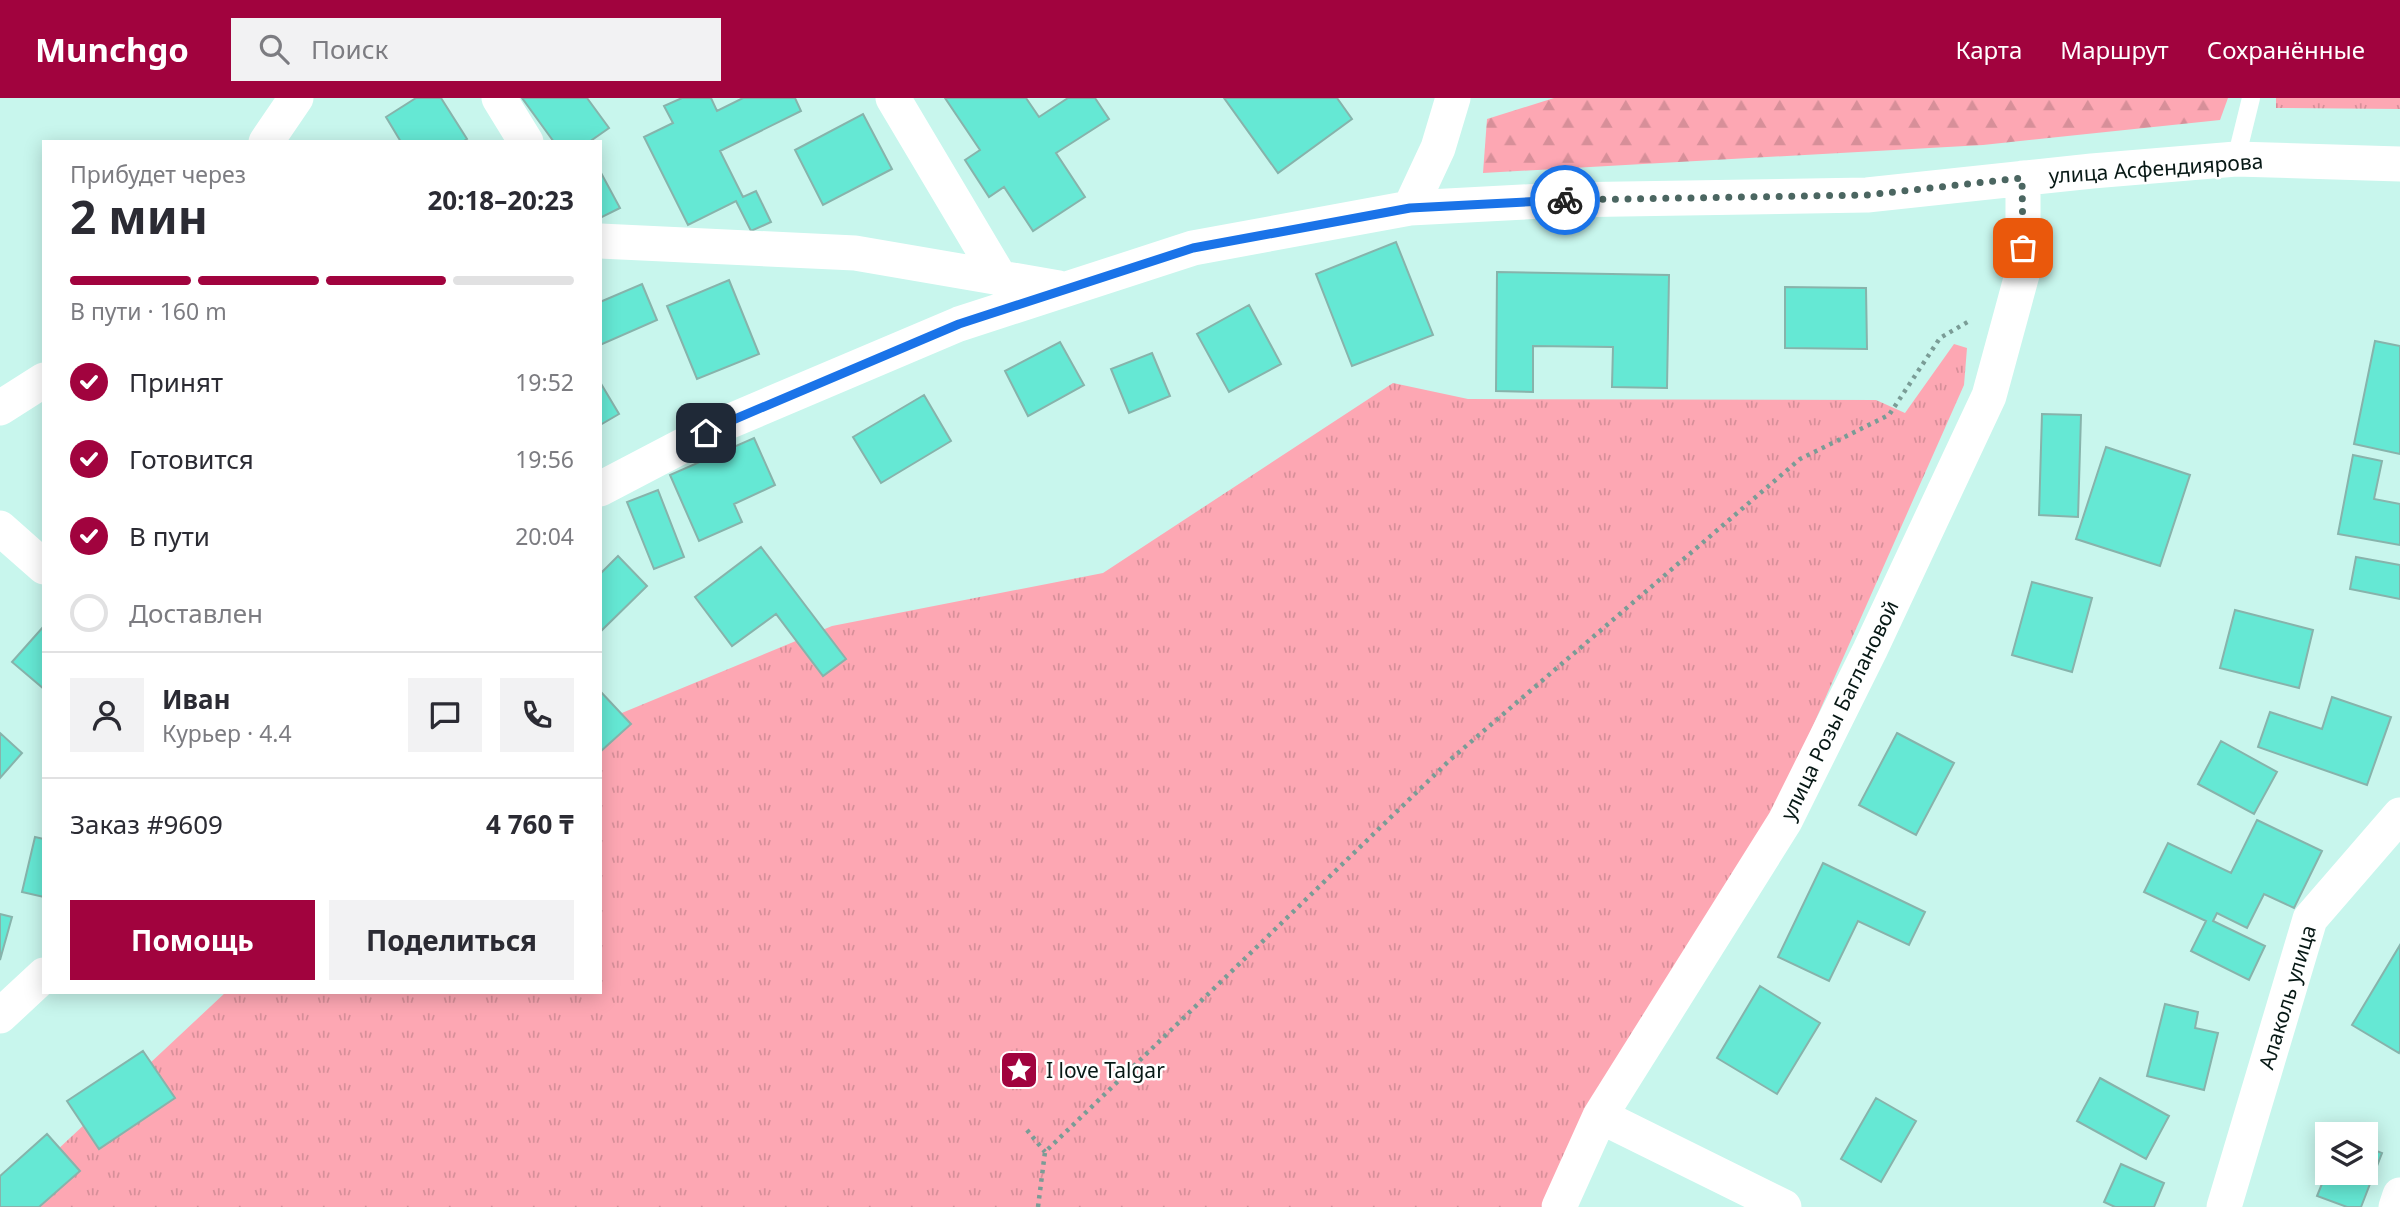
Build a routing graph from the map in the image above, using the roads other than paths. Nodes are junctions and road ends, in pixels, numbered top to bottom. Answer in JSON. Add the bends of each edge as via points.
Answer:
{"nodes":[{"id":1,"x":296,"y":98,"type":"edge"},
{"id":2,"x":499,"y":98,"type":"edge"},
{"id":3,"x":893,"y":98,"type":"edge"},
{"id":4,"x":1454,"y":98,"type":"edge"},
{"id":5,"x":2251,"y":98,"type":"edge"},
{"id":6,"x":267,"y":140,"type":"edge"},
{"id":7,"x":525,"y":140,"type":"edge"},
{"id":8,"x":2236,"y":159,"type":"junction"},
{"id":9,"x":2400,"y":164,"type":"edge"},
{"id":10,"x":2022,"y":178,"type":"junction"},
{"id":11,"x":1410,"y":208,"type":"junction"},
{"id":12,"x":602,"y":241,"type":"edge"},
{"id":13,"x":1000,"y":278,"type":"junction"},
{"id":14,"x":1066,"y":289,"type":"junction"},
{"id":15,"x":42,"y":381,"type":"edge"},
{"id":16,"x":0,"y":408,"type":"edge"},
{"id":17,"x":602,"y":488,"type":"edge"},
{"id":18,"x":0,"y":528,"type":"edge"},
{"id":19,"x":42,"y":565,"type":"edge"},
{"id":20,"x":2400,"y":815,"type":"edge"},
{"id":21,"x":42,"y":977,"type":"edge"},
{"id":22,"x":0,"y":1016,"type":"edge"},
{"id":23,"x":1600,"y":1116,"type":"junction"},
{"id":24,"x":2400,"y":1195,"type":"edge"},
{"id":25,"x":1559,"y":1207,"type":"edge"},
{"id":26,"x":1784,"y":1207,"type":"edge"},
{"id":27,"x":2224,"y":1207,"type":"edge"},
{"id":28,"x":2396,"y":1207,"type":"edge"}],
"edges":[{"from":1,"to":6,"type":"street"},
{"from":2,"to":7,"type":"street"},
{"from":3,"to":13,"type":"street"},
{"from":4,"to":11,"type":"street","via":[[1438,148]]},
{"from":5,"to":8,"type":"lane"},
{"from":8,"to":9,"type":"street","name":"улица Асфендиярова"},
{"from":8,"to":10,"type":"street","name":"улица Асфендиярова"},
{"from":10,"to":11,"type":"street","name":"улица Асфендиярова","via":[[1867,195],[1561,200]]},
{"from":10,"to":23,"type":"street","name":"улица Розы Баглановой","via":[[2023,271],[1989,396],[1785,821]]},
{"from":11,"to":14,"type":"street","name":"улица Асфендиярова","via":[[1193,248]]},
{"from":12,"to":13,"type":"street","via":[[855,253]]},
{"from":13,"to":14,"type":"street"},
{"from":14,"to":17,"type":"street","name":"улица Асфендиярова","via":[[959,324],[728,422]]},
{"from":15,"to":16,"type":"street"},
{"from":18,"to":19,"type":"street"},
{"from":20,"to":27,"type":"street","name":"Алаколь улица","via":[[2309,919]]},
{"from":21,"to":22,"type":"street"},
{"from":23,"to":25,"type":"street","name":"улица Розы Баглановой"},
{"from":23,"to":26,"type":"street"},
{"from":24,"to":28,"type":"street"}]}
